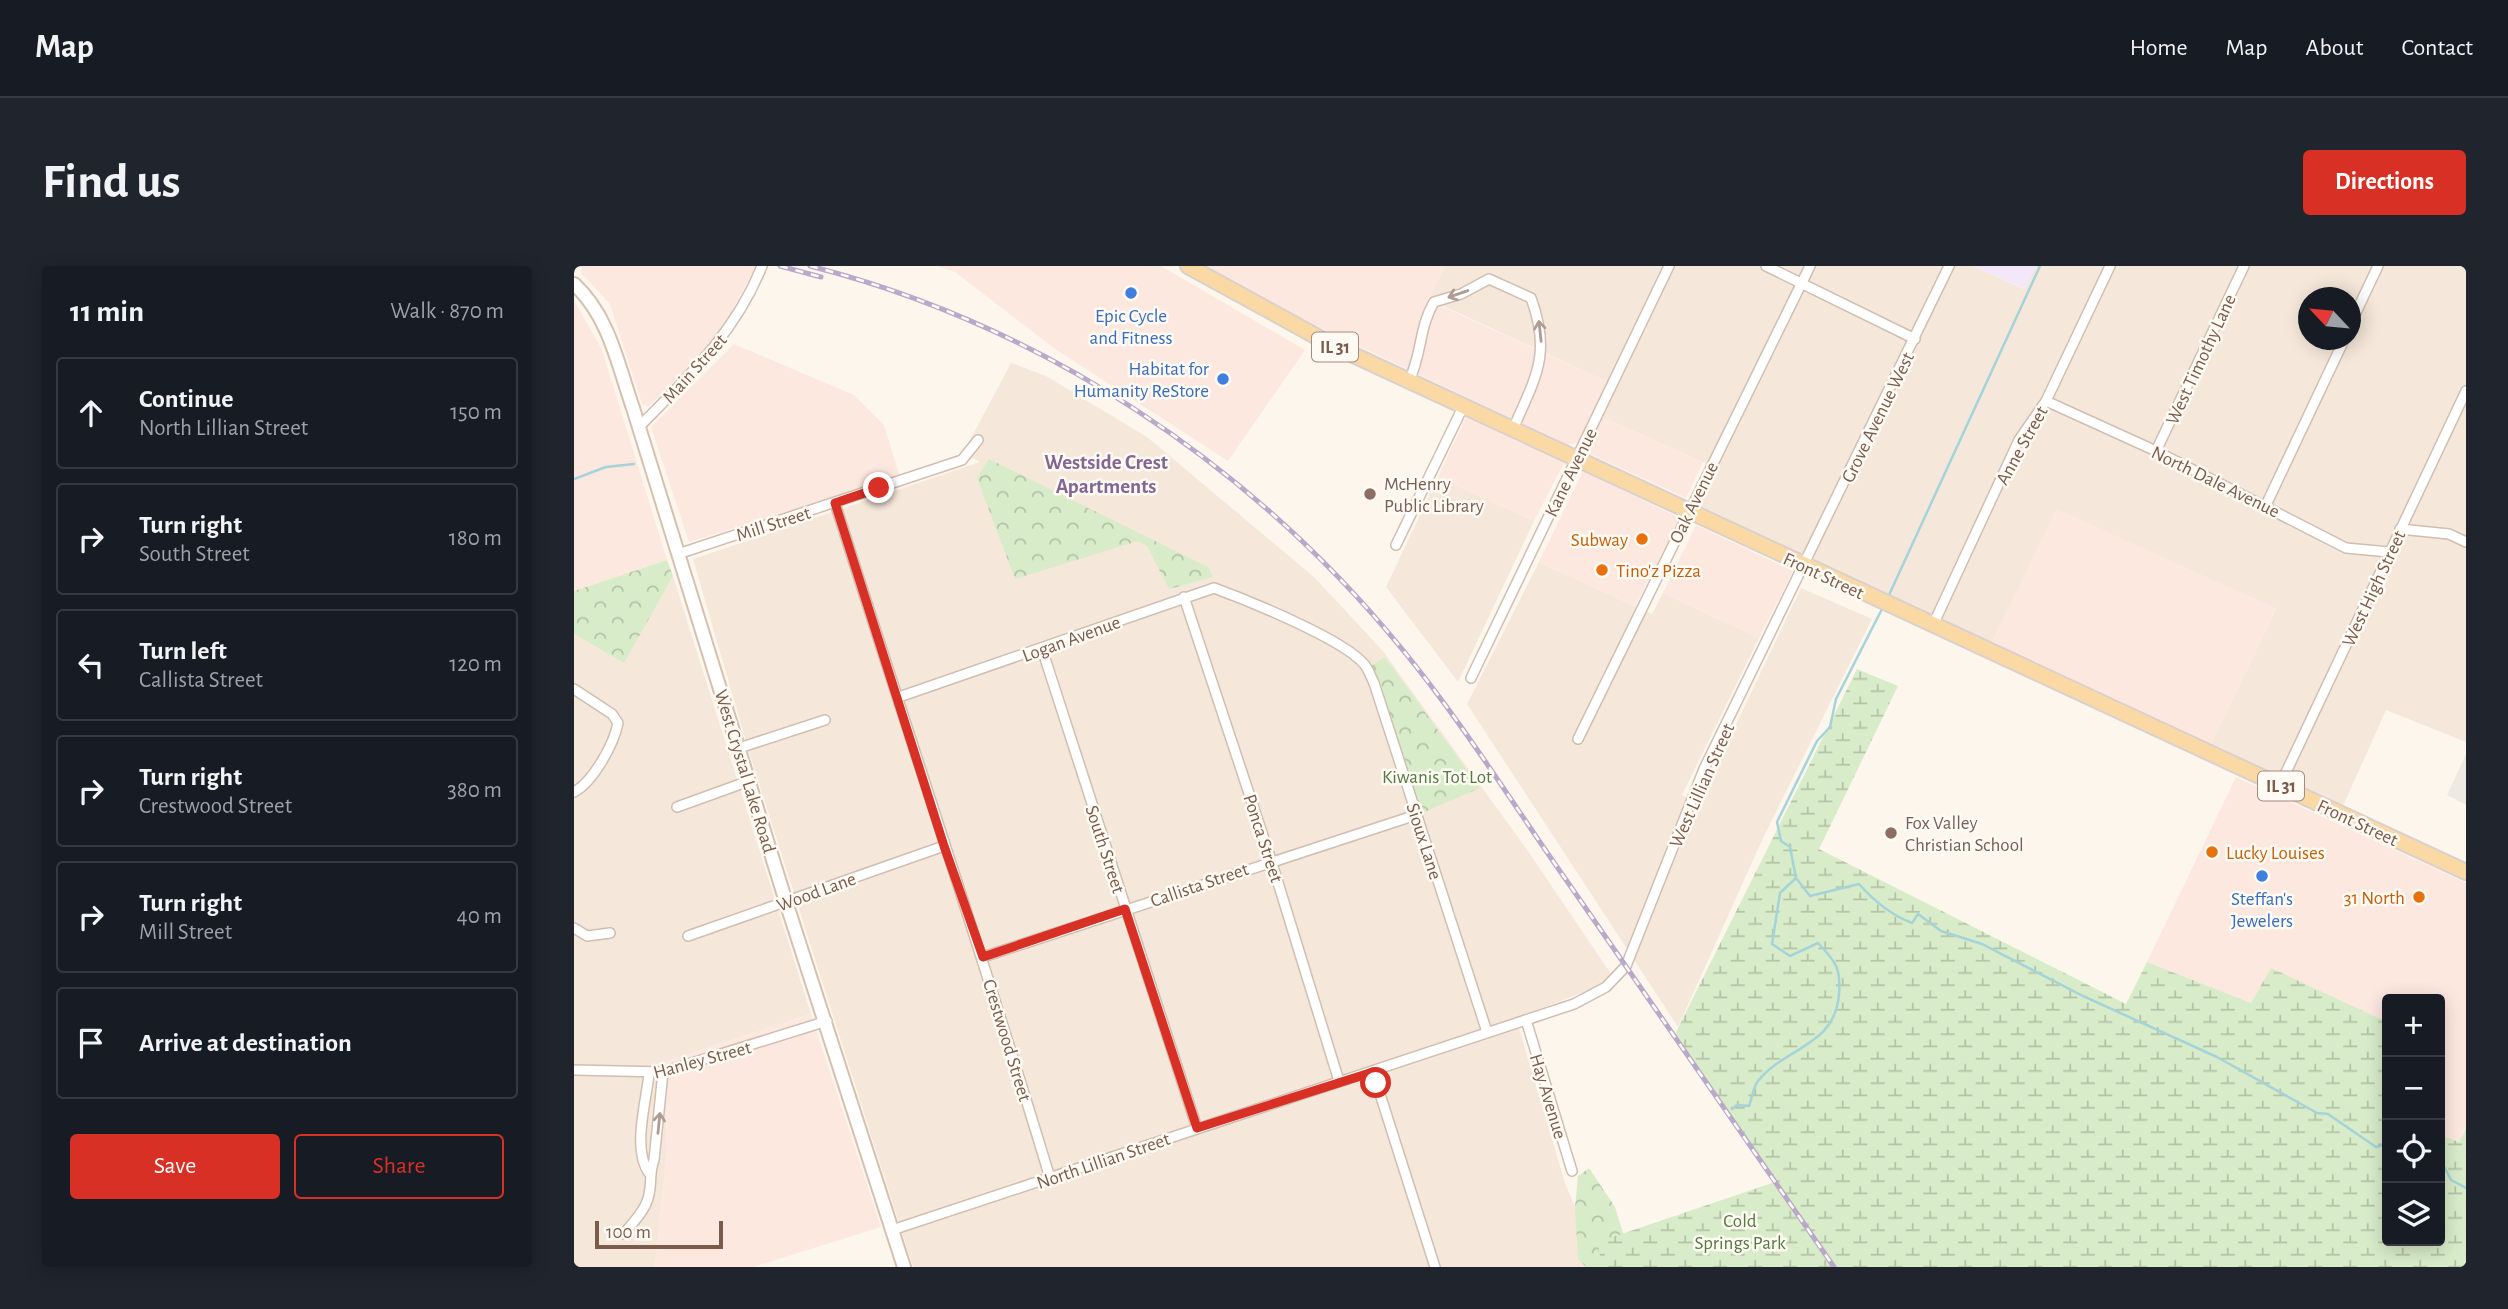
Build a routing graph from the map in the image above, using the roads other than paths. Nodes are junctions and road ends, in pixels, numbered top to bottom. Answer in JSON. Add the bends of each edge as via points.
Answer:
{"nodes":[{"id":1,"x":762,"y":266,"type":"edge"},
{"id":2,"x":1188,"y":266,"type":"edge"},
{"id":3,"x":1669,"y":266,"type":"edge"},
{"id":4,"x":1766,"y":266,"type":"edge"},
{"id":5,"x":1810,"y":266,"type":"edge"},
{"id":6,"x":1949,"y":266,"type":"edge"},
{"id":7,"x":2110,"y":266,"type":"edge"},
{"id":8,"x":2244,"y":266,"type":"edge"},
{"id":9,"x":2378,"y":266,"type":"edge"},
{"id":10,"x":1801,"y":283,"type":"junction"},
{"id":11,"x":574,"y":284,"type":"edge"},
{"id":12,"x":2361,"y":302,"type":"edge"},
{"id":13,"x":1915,"y":339,"type":"junction"},
{"id":14,"x":2339,"y":350,"type":"edge"},
{"id":15,"x":1409,"y":381,"type":"junction"},
{"id":16,"x":2466,"y":391,"type":"edge"},
{"id":17,"x":2046,"y":401,"type":"junction"},
{"id":18,"x":1463,"y":407,"type":"junction"},
{"id":19,"x":639,"y":427,"type":"junction"},
{"id":20,"x":1513,"y":429,"type":"junction"},
{"id":21,"x":978,"y":440,"type":"dead end"},
{"id":22,"x":2156,"y":452,"type":"junction"},
{"id":23,"x":1576,"y":459,"type":"junction"},
{"id":24,"x":835,"y":503,"type":"junction"},
{"id":25,"x":2266,"y":505,"type":"junction"},
{"id":26,"x":1689,"y":512,"type":"junction"},
{"id":27,"x":2400,"y":529,"type":"junction"},
{"id":28,"x":2466,"y":542,"type":"edge"},
{"id":29,"x":1395,"y":545,"type":"dead end"},
{"id":30,"x":2389,"y":552,"type":"junction"},
{"id":31,"x":678,"y":554,"type":"junction"},
{"id":32,"x":1805,"y":567,"type":"junction"},
{"id":33,"x":1184,"y":597,"type":"junction"},
{"id":34,"x":1244,"y":598,"type":"joint"},
{"id":35,"x":1933,"y":625,"type":"junction"},
{"id":36,"x":1042,"y":649,"type":"junction"},
{"id":37,"x":1471,"y":678,"type":"dead end"},
{"id":38,"x":574,"y":689,"type":"edge"},
{"id":39,"x":899,"y":698,"type":"junction"},
{"id":40,"x":825,"y":720,"type":"dead end"},
{"id":41,"x":1578,"y":739,"type":"dead end"},
{"id":42,"x":739,"y":748,"type":"junction"},
{"id":43,"x":749,"y":781,"type":"junction"},
{"id":44,"x":2280,"y":785,"type":"junction"},
{"id":45,"x":574,"y":792,"type":"edge"},
{"id":46,"x":677,"y":807,"type":"dead end"},
{"id":47,"x":1416,"y":815,"type":"junction"},
{"id":48,"x":944,"y":846,"type":"junction"},
{"id":49,"x":1272,"y":860,"type":"junction"},
{"id":50,"x":2466,"y":873,"type":"edge"},
{"id":51,"x":786,"y":902,"type":"junction"},
{"id":52,"x":1125,"y":909,"type":"junction"},
{"id":53,"x":574,"y":928,"type":"edge"},
{"id":54,"x":610,"y":933,"type":"dead end"},
{"id":55,"x":688,"y":936,"type":"dead end"},
{"id":56,"x":983,"y":957,"type":"junction"},
{"id":57,"x":1592,"y":996,"type":"joint"},
{"id":58,"x":1526,"y":1020,"type":"junction"},
{"id":59,"x":827,"y":1021,"type":"junction"},
{"id":60,"x":1487,"y":1032,"type":"junction"},
{"id":61,"x":574,"y":1070,"type":"edge"},
{"id":62,"x":663,"y":1072,"type":"junction"},
{"id":63,"x":1373,"y":1072,"type":"junction"},
{"id":64,"x":649,"y":1074,"type":"junction"},
{"id":65,"x":1339,"y":1082,"type":"junction"},
{"id":66,"x":1197,"y":1128,"type":"junction"},
{"id":67,"x":1572,"y":1171,"type":"dead end"},
{"id":68,"x":649,"y":1173,"type":"junction"},
{"id":69,"x":1049,"y":1178,"type":"junction"},
{"id":70,"x":892,"y":1230,"type":"junction"},
{"id":71,"x":624,"y":1234,"type":"dead end"},
{"id":72,"x":904,"y":1267,"type":"edge"},
{"id":73,"x":1435,"y":1267,"type":"edge"}],
"edges":[{"from":1,"to":19,"type":"street","name":"Main Street","via":[[714,350]]},
{"from":2,"to":15,"type":"main road","name":"Front Street","number":"IL 31","via":[[1266,312]]},
{"from":3,"to":23,"type":"street","name":"Kane Avenue"},
{"from":4,"to":10,"type":"street"},
{"from":5,"to":10,"type":"street","name":"Oak Avenue"},
{"from":6,"to":13,"type":"street","name":"Grove Avenue West"},
{"from":7,"to":17,"type":"street","name":"Anne Street"},
{"from":8,"to":22,"type":"street","name":"West Timothy Lane"},
{"from":9,"to":12,"type":"street"},
{"from":10,"to":13,"type":"street"},
{"from":10,"to":26,"type":"street","name":"Oak Avenue"},
{"from":11,"to":19,"type":"street","name":"West Crystal Lake Road","via":[[589,297],[606,328]]},
{"from":13,"to":32,"type":"street","name":"Grove Avenue West"},
{"from":14,"to":25,"type":"street"},
{"from":15,"to":18,"type":"main road","name":"Front Street","number":"IL 31"},
{"from":20,"to":15,"type":"street","one_way":true,"via":[[1541,364],[1541,325],[1531,298],[1489,279],[1434,302],[1423,325],[1419,359]]},
{"from":16,"to":27,"type":"street","name":"West High Street"},
{"from":17,"to":22,"type":"street","name":"North Dale Avenue"},
{"from":17,"to":35,"type":"street","name":"Anne Street","via":[[2019,440]]},
{"from":18,"to":20,"type":"main road","name":"Front Street","number":"IL 31"},
{"from":18,"to":29,"type":"street"},
{"from":19,"to":31,"type":"street","name":"West Crystal Lake Road"},
{"from":20,"to":23,"type":"main road","name":"Front Street","number":"IL 31"},
{"from":21,"to":24,"type":"street","name":"Mill Street","via":[[962,460]]},
{"from":22,"to":25,"type":"street","name":"North Dale Avenue"},
{"from":23,"to":26,"type":"main road","name":"Front Street","number":"IL 31"},
{"from":23,"to":37,"type":"street","name":"Kane Avenue"},
{"from":24,"to":31,"type":"street","name":"Mill Street"},
{"from":24,"to":39,"type":"street","name":"Crestwood Street"},
{"from":25,"to":30,"type":"street","name":"North Dale Avenue","via":[[2346,548]]},
{"from":26,"to":32,"type":"main road","name":"Front Street","number":"IL 31"},
{"from":26,"to":41,"type":"street","name":"Oak Avenue"},
{"from":27,"to":28,"type":"street","via":[[2449,534]]},
{"from":27,"to":30,"type":"street","name":"West High Street"},
{"from":30,"to":44,"type":"street","name":"West High Street"},
{"from":31,"to":42,"type":"street","name":"West Crystal Lake Road"},
{"from":32,"to":35,"type":"main road","name":"Front Street","number":"IL 31"},
{"from":32,"to":57,"type":"street","name":"West Lillian Street","via":[[1704,769],[1626,965],[1617,978]]},
{"from":33,"to":34,"type":"street","name":"Logan Avenue","via":[[1214,588]]},
{"from":33,"to":36,"type":"street","name":"Logan Avenue"},
{"from":33,"to":49,"type":"street","name":"Ponca Street"},
{"from":34,"to":47,"type":"street","name":"Sioux Lane","via":[[1339,645],[1364,664]]},
{"from":35,"to":44,"type":"main road","name":"Front Street","number":"IL 31"},
{"from":36,"to":39,"type":"street","name":"Logan Avenue"},
{"from":36,"to":52,"type":"street","name":"South Street"},
{"from":38,"to":45,"type":"street","via":[[618,723],[616,735],[584,787]]},
{"from":39,"to":48,"type":"street","name":"Crestwood Street"},
{"from":40,"to":42,"type":"street"},
{"from":42,"to":43,"type":"street","name":"West Crystal Lake Road"},
{"from":43,"to":46,"type":"street"},
{"from":43,"to":51,"type":"street","name":"West Crystal Lake Road"},
{"from":44,"to":50,"type":"main road","name":"Front Street","number":"IL 31"},
{"from":47,"to":49,"type":"street","name":"Callista Street"},
{"from":47,"to":60,"type":"street","name":"Sioux Lane"},
{"from":48,"to":51,"type":"street","name":"Wood Lane"},
{"from":48,"to":56,"type":"street","name":"Crestwood Street"},
{"from":49,"to":52,"type":"street","name":"Callista Street"},
{"from":49,"to":65,"type":"street","name":"Ponca Street"},
{"from":51,"to":55,"type":"street","name":"Wood Lane"},
{"from":51,"to":59,"type":"street","name":"West Crystal Lake Road"},
{"from":52,"to":56,"type":"street","name":"Callista Street"},
{"from":52,"to":66,"type":"street","name":"South Street"},
{"from":53,"to":54,"type":"street","via":[[587,936]]},
{"from":56,"to":69,"type":"street","name":"Crestwood Street"},
{"from":57,"to":58,"type":"street","name":"North Lillian Street"},
{"from":58,"to":60,"type":"street","name":"North Lillian Street"},
{"from":58,"to":67,"type":"street","name":"Hay Avenue"},
{"from":59,"to":62,"type":"street","name":"Hanley Street"},
{"from":59,"to":70,"type":"street","name":"West Crystal Lake Road"},
{"from":60,"to":63,"type":"street","name":"North Lillian Street"},
{"from":61,"to":64,"type":"street","name":"Hanley Street"},
{"from":62,"to":64,"type":"street","name":"Hanley Street"},
{"from":68,"to":62,"type":"street","one_way":true},
{"from":63,"to":65,"type":"street","name":"North Lillian Street"},
{"from":63,"to":73,"type":"street"},
{"from":64,"to":68,"type":"street","via":[[641,1150]]},
{"from":65,"to":66,"type":"street","name":"North Lillian Street"},
{"from":66,"to":69,"type":"street","name":"North Lillian Street"},
{"from":68,"to":71,"type":"street","via":[[649,1195]]},
{"from":69,"to":70,"type":"street","name":"North Lillian Street"},
{"from":70,"to":72,"type":"street","name":"West Crystal Lake Road"}]}
